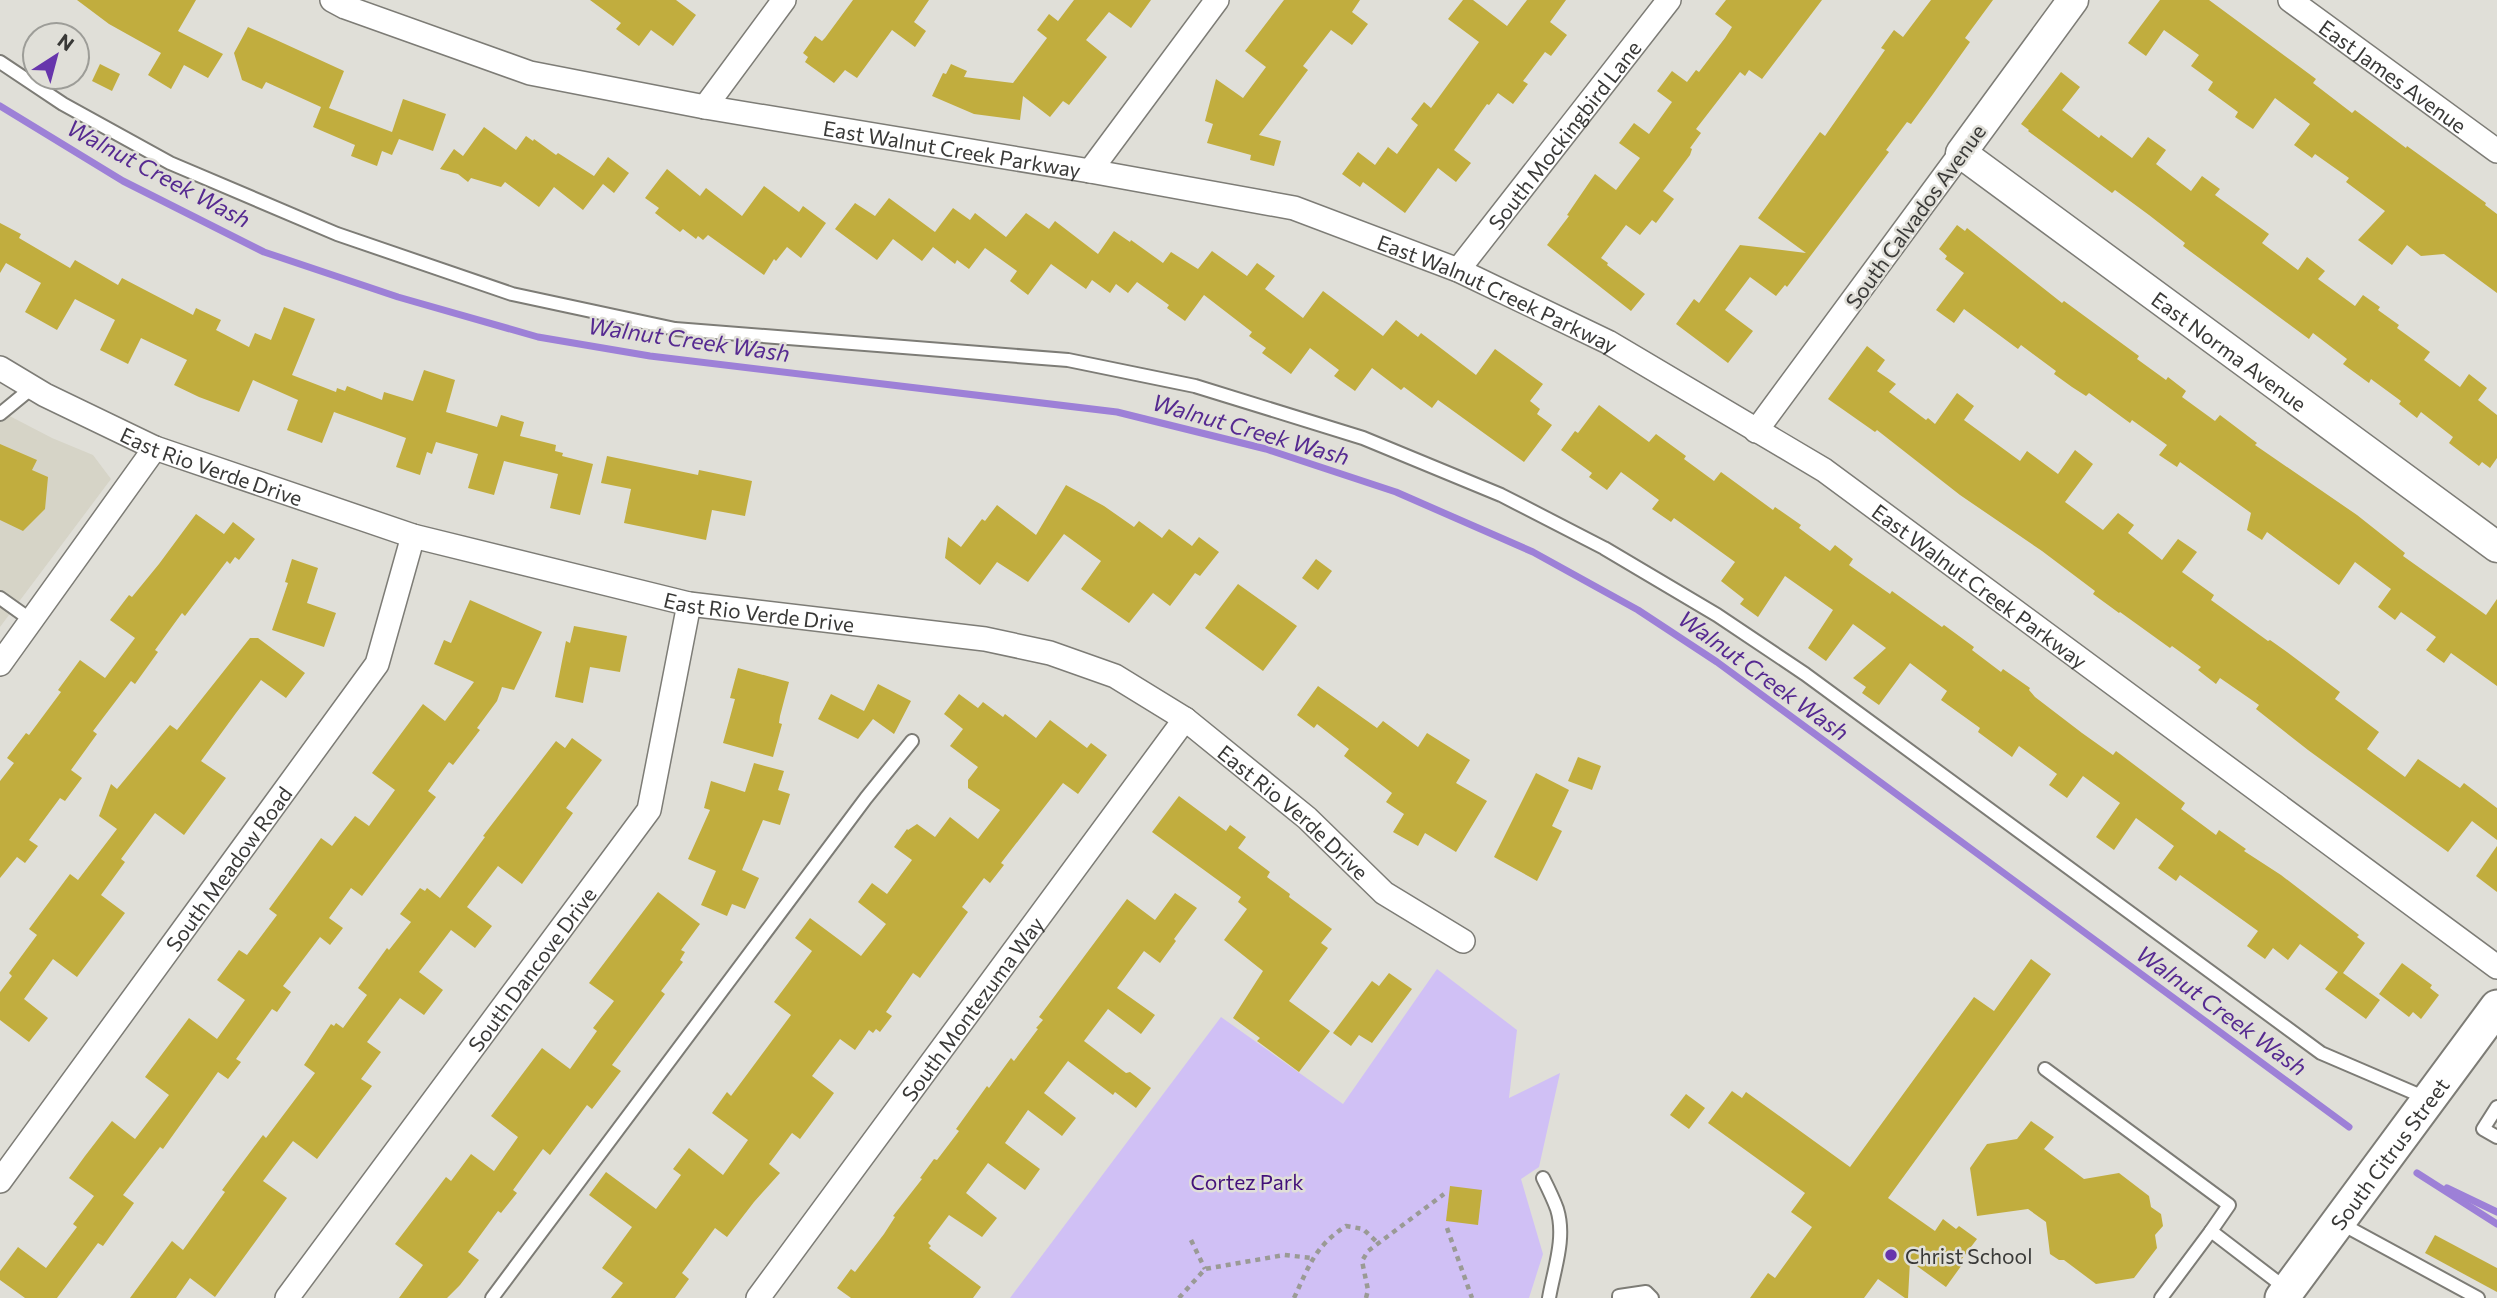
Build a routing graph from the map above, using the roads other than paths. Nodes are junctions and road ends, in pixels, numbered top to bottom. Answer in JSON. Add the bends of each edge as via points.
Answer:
{"nodes":[{"id":1,"x":784,"y":0,"type":"edge"},
{"id":2,"x":1217,"y":0,"type":"edge"},
{"id":3,"x":1669,"y":0,"type":"edge"},
{"id":4,"x":2073,"y":0,"type":"edge"},
{"id":5,"x":2290,"y":0,"type":"edge"},
{"id":6,"x":342,"y":2,"type":"edge"},
{"id":7,"x":0,"y":62,"type":"edge"},
{"id":8,"x":705,"y":107,"type":"junction"},
{"id":9,"x":2497,"y":151,"type":"edge"},
{"id":10,"x":1961,"y":153,"type":"junction"},
{"id":11,"x":1090,"y":171,"type":"junction"},
{"id":12,"x":1458,"y":270,"type":"junction"},
{"id":13,"x":0,"y":368,"type":"edge"},
{"id":14,"x":33,"y":387,"type":"junction"},
{"id":15,"x":0,"y":414,"type":"edge"},
{"id":16,"x":1756,"y":431,"type":"junction"},
{"id":17,"x":155,"y":449,"type":"junction"},
{"id":18,"x":412,"y":536,"type":"junction"},
{"id":19,"x":2497,"y":547,"type":"edge"},
{"id":20,"x":0,"y":598,"type":"edge"},
{"id":21,"x":689,"y":604,"type":"junction"},
{"id":22,"x":32,"y":620,"type":"junction"},
{"id":23,"x":0,"y":664,"type":"edge"},
{"id":24,"x":1185,"y":719,"type":"junction"},
{"id":25,"x":912,"y":741,"type":"dead end"},
{"id":26,"x":1462,"y":941,"type":"dead end"},
{"id":27,"x":2497,"y":967,"type":"edge"},
{"id":28,"x":2497,"y":1007,"type":"edge"},
{"id":29,"x":2045,"y":1069,"type":"dead end"},
{"id":30,"x":2428,"y":1099,"type":"junction"},
{"id":31,"x":2497,"y":1107,"type":"edge"},
{"id":32,"x":2497,"y":1137,"type":"edge"},
{"id":33,"x":1543,"y":1178,"type":"dead end"},
{"id":34,"x":0,"y":1181,"type":"edge"},
{"id":35,"x":2338,"y":1222,"type":"junction"},
{"id":36,"x":2211,"y":1231,"type":"junction"},
{"id":37,"x":2285,"y":1294,"type":"edge"},
{"id":38,"x":287,"y":1298,"type":"edge"},
{"id":39,"x":492,"y":1298,"type":"edge"},
{"id":40,"x":758,"y":1298,"type":"edge"},
{"id":41,"x":1549,"y":1298,"type":"edge"},
{"id":42,"x":1619,"y":1298,"type":"edge"},
{"id":43,"x":1653,"y":1298,"type":"edge"},
{"id":44,"x":2161,"y":1298,"type":"edge"},
{"id":45,"x":2478,"y":1298,"type":"edge"}],
"edges":[{"from":1,"to":8,"type":"street"},
{"from":2,"to":11,"type":"street"},
{"from":3,"to":12,"type":"street","name":"South Mockingbird Lane"},
{"from":4,"to":10,"type":"street","name":"South Calvados Avenue"},
{"from":5,"to":9,"type":"street","name":"East James Avenue"},
{"from":6,"to":8,"type":"street","name":"East Walnut Creek Parkway","via":[[530,73]]},
{"from":7,"to":30,"type":"lane","via":[[63,104],[170,163],[337,234],[512,294],[675,329],[1069,360],[1195,386],[1363,438],[1500,495],[1604,548],[1805,674],[2321,1053]]},
{"from":8,"to":11,"type":"street","name":"East Walnut Creek Parkway"},
{"from":10,"to":16,"type":"street","name":"South Calvados Avenue"},
{"from":10,"to":19,"type":"street","name":"East Norma Avenue"},
{"from":11,"to":12,"type":"street","name":"East Walnut Creek Parkway","via":[[1294,208]]},
{"from":12,"to":16,"type":"street","name":"East Walnut Creek Parkway","via":[[1608,342]]},
{"from":13,"to":14,"type":"street","name":"East Rio Verde Drive"},
{"from":14,"to":15,"type":"lane"},
{"from":14,"to":17,"type":"street","name":"East Rio Verde Drive"},
{"from":16,"to":27,"type":"street","name":"East Walnut Creek Parkway","via":[[1824,470]]},
{"from":17,"to":18,"type":"street","name":"East Rio Verde Drive"},
{"from":17,"to":22,"type":"street"},
{"from":18,"to":21,"type":"street","name":"East Rio Verde Drive"},
{"from":18,"to":34,"type":"street","name":"South Meadow Road","via":[[377,664]]},
{"from":20,"to":22,"type":"lane"},
{"from":21,"to":24,"type":"street","name":"East Rio Verde Drive","via":[[985,639],[1050,653],[1115,676]]},
{"from":21,"to":38,"type":"street","name":"South Dancove Drive","via":[[649,810]]},
{"from":22,"to":23,"type":"street"},
{"from":24,"to":26,"type":"street","name":"East Rio Verde Drive","via":[[1307,818],[1384,893]]},
{"from":24,"to":40,"type":"street","name":"South Montezuma Way"},
{"from":25,"to":39,"type":"lane"},
{"from":28,"to":30,"type":"main road","name":"South Citrus Street"},
{"from":29,"to":36,"type":"lane","via":[[2229,1205]]},
{"from":30,"to":35,"type":"main road","name":"South Citrus Street"},
{"from":31,"to":32,"type":"lane","via":[[2483,1129]]},
{"from":33,"to":41,"type":"lane","via":[[1560,1226]]},
{"from":35,"to":37,"type":"main road","name":"South Citrus Street"},
{"from":35,"to":45,"type":"lane"},
{"from":36,"to":37,"type":"lane"},
{"from":36,"to":44,"type":"lane"},
{"from":42,"to":43,"type":"lane","via":[[1646,1292]]}]}
